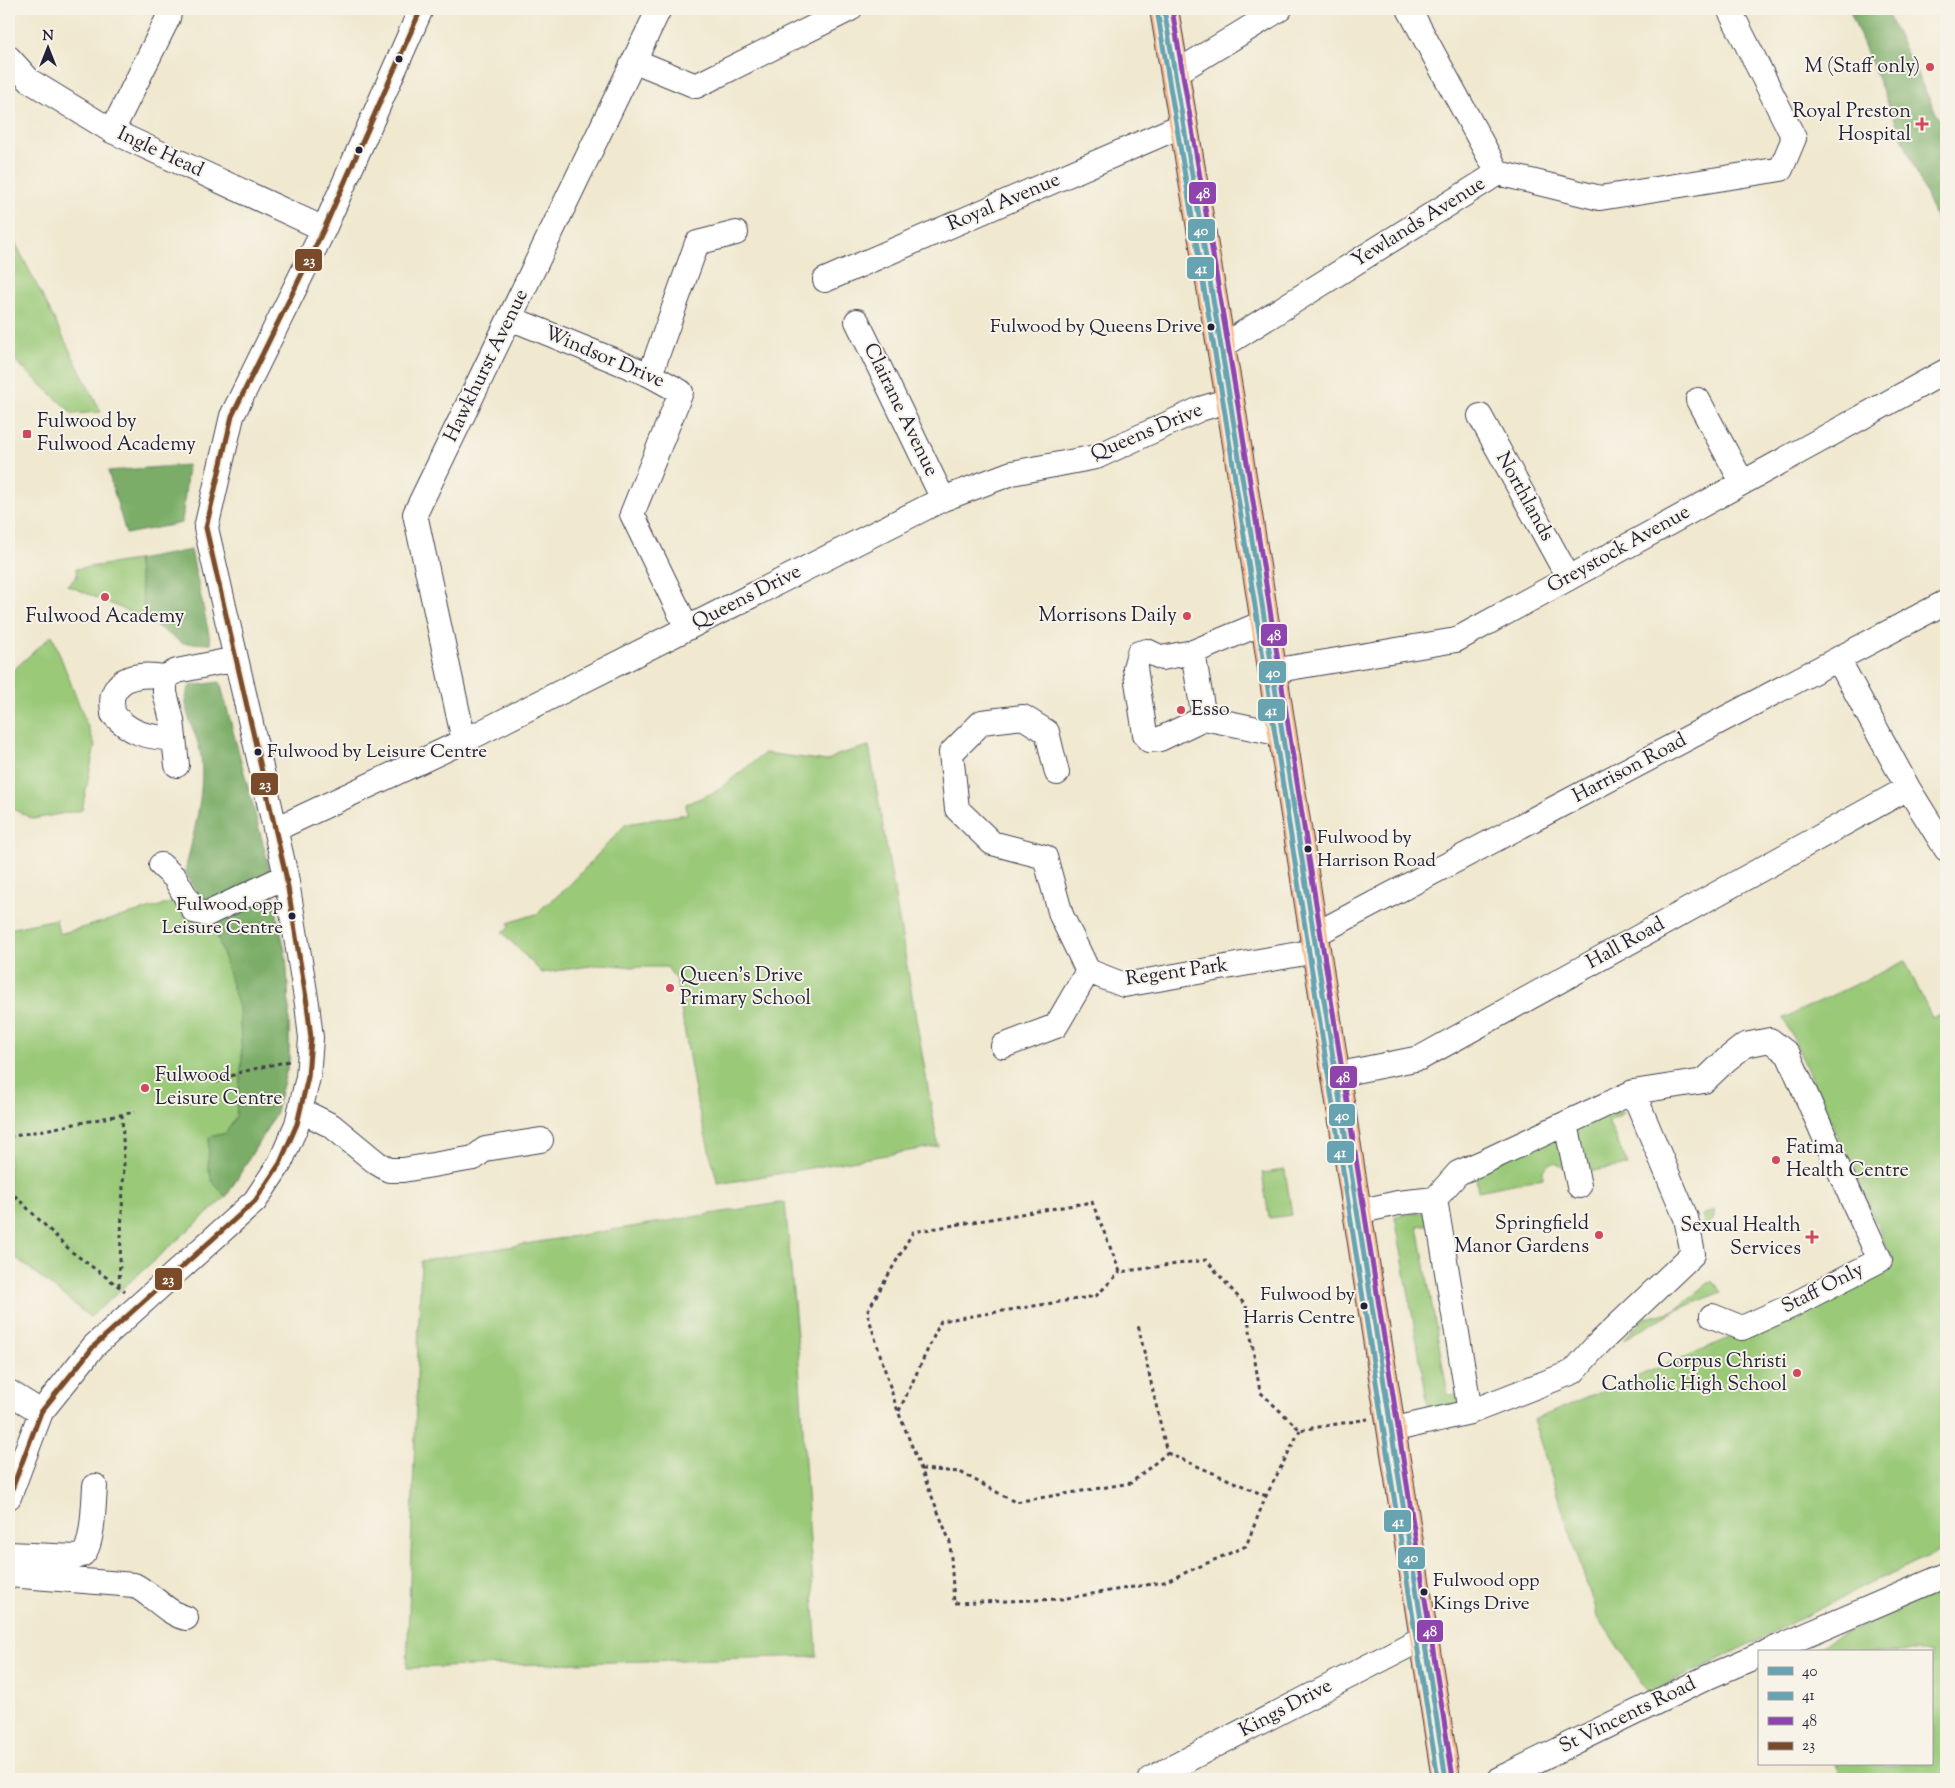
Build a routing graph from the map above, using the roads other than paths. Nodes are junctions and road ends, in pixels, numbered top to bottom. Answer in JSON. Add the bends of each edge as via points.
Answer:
{"nodes":[{"id":1,"x":170,"y":9,"type":"edge"},
{"id":2,"x":421,"y":9,"type":"edge"},
{"id":3,"x":659,"y":9,"type":"edge"},
{"id":4,"x":850,"y":9,"type":"edge"},
{"id":5,"x":1164,"y":9,"type":"edge"},
{"id":6,"x":1280,"y":9,"type":"edge"},
{"id":7,"x":1410,"y":9,"type":"edge"},
{"id":8,"x":1729,"y":9,"type":"edge"},
{"id":9,"x":9,"y":58,"type":"edge"},
{"id":10,"x":635,"y":61,"type":"junction"},
{"id":11,"x":1174,"y":74,"type":"junction"},
{"id":12,"x":1183,"y":125,"type":"junction"},
{"id":13,"x":112,"y":131,"type":"junction"},
{"id":14,"x":1498,"y":174,"type":"junction"},
{"id":15,"x":324,"y":229,"type":"junction"},
{"id":16,"x":736,"y":233,"type":"dead end"},
{"id":17,"x":825,"y":280,"type":"dead end"},
{"id":18,"x":510,"y":318,"type":"junction"},
{"id":19,"x":857,"y":321,"type":"dead end"},
{"id":20,"x":1221,"y":347,"type":"junction"},
{"id":21,"x":1946,"y":371,"type":"edge"},
{"id":22,"x":650,"y":376,"type":"junction"},
{"id":23,"x":1230,"y":400,"type":"junction"},
{"id":24,"x":1698,"y":400,"type":"dead end"},
{"id":25,"x":1480,"y":416,"type":"dead end"},
{"id":26,"x":1742,"y":482,"type":"junction"},
{"id":27,"x":943,"y":499,"type":"junction"},
{"id":28,"x":1568,"y":578,"type":"junction"},
{"id":29,"x":1946,"y":602,"type":"edge"},
{"id":30,"x":1265,"y":622,"type":"junction"},
{"id":31,"x":687,"y":628,"type":"junction"},
{"id":32,"x":1193,"y":652,"type":"junction"},
{"id":33,"x":236,"y":658,"type":"junction"},
{"id":34,"x":1838,"y":660,"type":"junction"},
{"id":35,"x":1272,"y":671,"type":"junction"},
{"id":36,"x":165,"y":676,"type":"junction"},
{"id":37,"x":1204,"y":718,"type":"junction"},
{"id":38,"x":1282,"y":734,"type":"junction"},
{"id":39,"x":174,"y":739,"type":"junction"},
{"id":40,"x":464,"y":741,"type":"junction"},
{"id":41,"x":178,"y":765,"type":"dead end"},
{"id":42,"x":1057,"y":773,"type":"dead end"},
{"id":43,"x":1908,"y":788,"type":"junction"},
{"id":44,"x":276,"y":829,"type":"junction"},
{"id":45,"x":1946,"y":849,"type":"edge"},
{"id":46,"x":160,"y":865,"type":"dead end"},
{"id":47,"x":286,"y":876,"type":"junction"},
{"id":48,"x":1315,"y":943,"type":"junction"},
{"id":49,"x":1088,"y":971,"type":"junction"},
{"id":50,"x":1003,"y":1046,"type":"dead end"},
{"id":51,"x":1335,"y":1075,"type":"junction"},
{"id":52,"x":1633,"y":1092,"type":"junction"},
{"id":53,"x":300,"y":1110,"type":"junction"},
{"id":54,"x":1566,"y":1124,"type":"junction"},
{"id":55,"x":541,"y":1140,"type":"dead end"},
{"id":56,"x":1579,"y":1186,"type":"dead end"},
{"id":57,"x":1435,"y":1199,"type":"junction"},
{"id":58,"x":1357,"y":1212,"type":"junction"},
{"id":59,"x":1712,"y":1316,"type":"dead end"},
{"id":60,"x":9,"y":1392,"type":"edge"},
{"id":61,"x":41,"y":1412,"type":"junction"},
{"id":62,"x":1470,"y":1412,"type":"junction"},
{"id":63,"x":1390,"y":1423,"type":"junction"},
{"id":64,"x":95,"y":1486,"type":"dead end"},
{"id":65,"x":9,"y":1497,"type":"edge"},
{"id":66,"x":9,"y":1554,"type":"edge"},
{"id":67,"x":9,"y":1574,"type":"edge"},
{"id":68,"x":1946,"y":1575,"type":"edge"},
{"id":69,"x":186,"y":1618,"type":"dead end"},
{"id":70,"x":1423,"y":1638,"type":"junction"},
{"id":71,"x":1772,"y":1650,"type":"edge"},
{"id":72,"x":1758,"y":1655,"type":"edge"},
{"id":73,"x":1150,"y":1779,"type":"edge"},
{"id":74,"x":1446,"y":1779,"type":"edge"},
{"id":75,"x":1499,"y":1779,"type":"edge"}],
"edges":[{"from":1,"to":13,"type":"street"},
{"from":2,"to":15,"type":"street"},
{"from":3,"to":10,"type":"street","name":"Hawkhurst Avenue"},
{"from":4,"to":10,"type":"street","via":[[696,86]]},
{"from":5,"to":11,"type":"highway"},
{"from":6,"to":11,"type":"street"},
{"from":7,"to":14,"type":"street"},
{"from":8,"to":14,"type":"street","name":"Yewlands Avenue","via":[[1794,138],[1781,169],[1600,198]]},
{"from":9,"to":13,"type":"street","name":"Ingle Head","via":[[30,81]]},
{"from":10,"to":18,"type":"street","name":"Hawkhurst Avenue"},
{"from":11,"to":12,"type":"highway"},
{"from":12,"to":17,"type":"street","name":"Royal Avenue"},
{"from":12,"to":20,"type":"highway"},
{"from":13,"to":15,"type":"street","name":"Ingle Head"},
{"from":14,"to":20,"type":"street","name":"Yewlands Avenue"},
{"from":15,"to":33,"type":"street","via":[[232,416],[206,528]]},
{"from":16,"to":22,"type":"street","via":[[697,243]]},
{"from":18,"to":22,"type":"street","name":"Windsor Drive"},
{"from":18,"to":40,"type":"street","name":"Hawkhurst Avenue","via":[[415,514]]},
{"from":19,"to":27,"type":"street","name":"Clairane Avenue"},
{"from":20,"to":23,"type":"highway"},
{"from":21,"to":26,"type":"street","name":"Greystock Avenue"},
{"from":22,"to":31,"type":"street","name":"Windsor Drive","via":[[681,392],[632,514]]},
{"from":23,"to":27,"type":"street","name":"Queens Drive","via":[[1200,409],[1096,457],[1012,473]]},
{"from":23,"to":30,"type":"highway"},
{"from":24,"to":26,"type":"street"},
{"from":25,"to":28,"type":"street","name":"Northlands"},
{"from":26,"to":28,"type":"street","name":"Greystock Avenue"},
{"from":27,"to":31,"type":"street","name":"Queens Drive"},
{"from":28,"to":35,"type":"street","name":"Greystock Avenue","via":[[1456,640]]},
{"from":29,"to":34,"type":"street","name":"Harrison Road"},
{"from":30,"to":32,"type":"street"},
{"from":30,"to":35,"type":"highway"},
{"from":31,"to":40,"type":"street","name":"Queens Drive"},
{"from":32,"to":37,"type":"street"},
{"from":32,"to":37,"type":"street","via":[[1162,658],[1147,651],[1139,653],[1135,668],[1146,734],[1149,740],[1160,739]]},
{"from":33,"to":36,"type":"street"},
{"from":33,"to":44,"type":"street"},
{"from":34,"to":43,"type":"street"},
{"from":34,"to":48,"type":"street","name":"Harrison Road"},
{"from":35,"to":38,"type":"highway"},
{"from":36,"to":39,"type":"street"},
{"from":36,"to":39,"type":"street","via":[[142,675],[122,681],[113,695],[114,714],[126,728],[148,736]]},
{"from":37,"to":38,"type":"street"},
{"from":38,"to":48,"type":"highway"},
{"from":39,"to":41,"type":"street"},
{"from":40,"to":44,"type":"street","name":"Queens Drive"},
{"from":42,"to":49,"type":"street","via":[[1047,732],[1023,717],[982,722],[951,753],[956,809],[992,843],[1045,857],[1061,914]]},
{"from":43,"to":45,"type":"street"},
{"from":43,"to":51,"type":"street","name":"Hall Road","via":[[1420,1058]]},
{"from":44,"to":47,"type":"street"},
{"from":46,"to":47,"type":"street","via":[[175,878],[194,911],[207,914]]},
{"from":47,"to":53,"type":"street","via":[[311,1038],[308,1077]]},
{"from":48,"to":49,"type":"street","name":"Regent Park","via":[[1124,985]]},
{"from":48,"to":51,"type":"highway"},
{"from":49,"to":50,"type":"street","via":[[1056,1026]]},
{"from":51,"to":58,"type":"highway"},
{"from":52,"to":54,"type":"street"},
{"from":52,"to":59,"type":"street","name":"Staff Only","via":[[1704,1080],[1745,1046],[1770,1040],[1788,1054],[1880,1260],[1742,1328]]},
{"from":52,"to":62,"type":"street","via":[[1686,1218],[1693,1254],[1573,1372]]},
{"from":53,"to":55,"type":"street","via":[[332,1126],[389,1170],[474,1158],[485,1149]]},
{"from":53,"to":61,"type":"street","via":[[280,1163],[255,1201],[94,1346]]},
{"from":54,"to":56,"type":"street"},
{"from":54,"to":57,"type":"street","via":[[1458,1173]]},
{"from":57,"to":58,"type":"street"},
{"from":57,"to":62,"type":"street"},
{"from":58,"to":63,"type":"highway"},
{"from":60,"to":61,"type":"street"},
{"from":61,"to":65,"type":"street"},
{"from":62,"to":63,"type":"street"},
{"from":63,"to":70,"type":"highway"},
{"from":64,"to":66,"type":"street","via":[[91,1533],[84,1554],[76,1558]]},
{"from":67,"to":69,"type":"street","via":[[134,1585],[178,1616]]},
{"from":68,"to":71,"type":"street"},
{"from":70,"to":73,"type":"street","name":"Kings Drive"},
{"from":70,"to":74,"type":"highway"},
{"from":72,"to":75,"type":"street","name":"St Vincents Road"}]}
